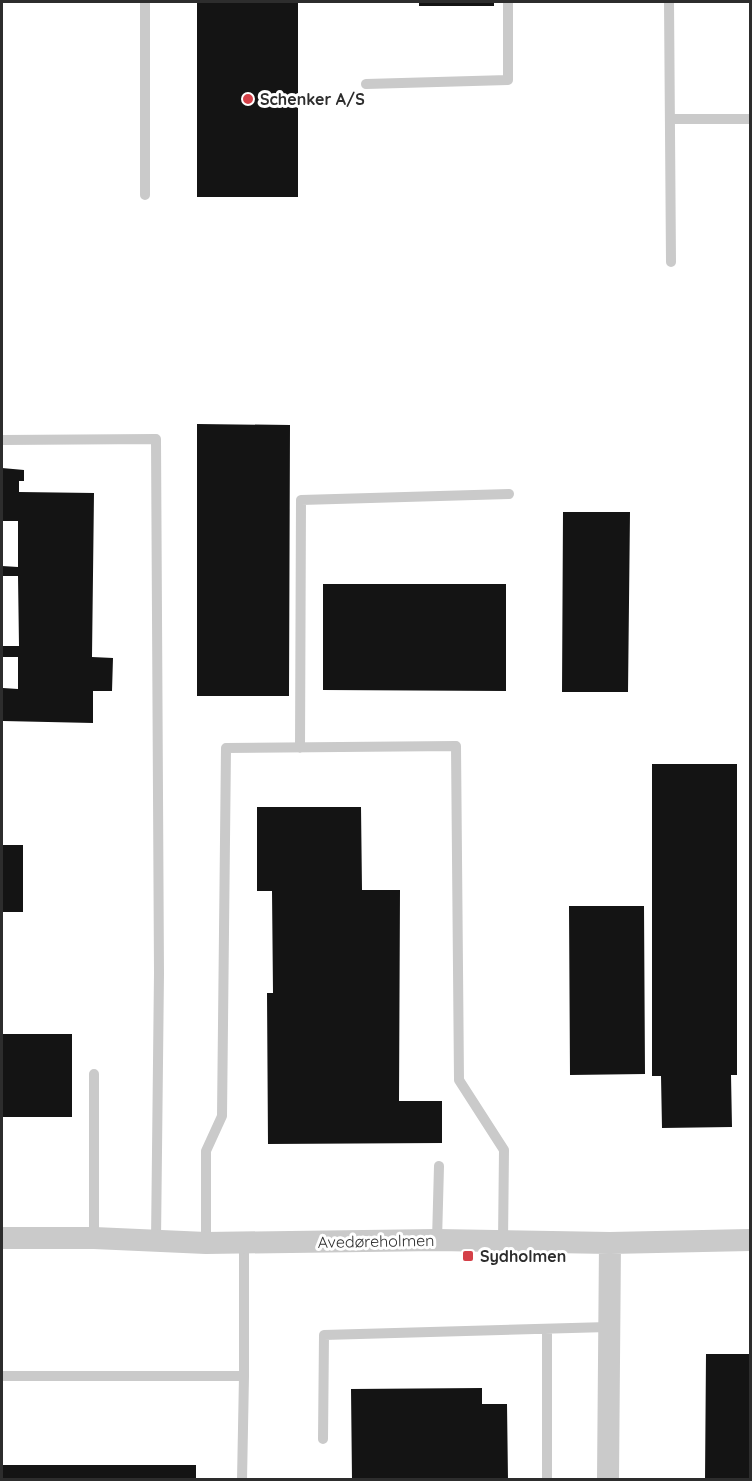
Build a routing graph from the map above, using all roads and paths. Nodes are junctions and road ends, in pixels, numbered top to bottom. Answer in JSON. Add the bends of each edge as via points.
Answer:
{"nodes":[{"id":1,"x":145,"y":2,"type":"edge"},
{"id":2,"x":508,"y":2,"type":"edge"},
{"id":3,"x":669,"y":2,"type":"edge"},
{"id":4,"x":366,"y":84,"type":"dead end"},
{"id":5,"x":671,"y":119,"type":"junction"},
{"id":6,"x":750,"y":119,"type":"edge"},
{"id":7,"x":145,"y":195,"type":"dead end"},
{"id":8,"x":671,"y":261,"type":"dead end"},
{"id":9,"x":2,"y":440,"type":"edge"},
{"id":10,"x":509,"y":495,"type":"dead end"},
{"id":11,"x":300,"y":748,"type":"junction"},
{"id":12,"x":94,"y":1074,"type":"dead end"},
{"id":13,"x":439,"y":1166,"type":"dead end"},
{"id":14,"x":2,"y":1238,"type":"edge"},
{"id":15,"x":94,"y":1238,"type":"junction"},
{"id":16,"x":437,"y":1240,"type":"junction"},
{"id":17,"x":750,"y":1240,"type":"edge"},
{"id":18,"x":156,"y":1241,"type":"junction"},
{"id":19,"x":503,"y":1241,"type":"junction"},
{"id":20,"x":244,"y":1242,"type":"junction"},
{"id":21,"x":610,"y":1242,"type":"junction"},
{"id":22,"x":206,"y":1243,"type":"junction"},
{"id":23,"x":608,"y":1328,"type":"junction"},
{"id":24,"x":547,"y":1329,"type":"junction"},
{"id":25,"x":2,"y":1376,"type":"edge"},
{"id":26,"x":244,"y":1376,"type":"junction"},
{"id":27,"x":323,"y":1439,"type":"dead end"},
{"id":28,"x":242,"y":1479,"type":"edge"},
{"id":29,"x":547,"y":1479,"type":"edge"},
{"id":30,"x":608,"y":1479,"type":"edge"}],
"edges":[{"from":1,"to":7,"type":"lane"},
{"from":2,"to":4,"type":"lane","via":[[508,80]]},
{"from":3,"to":5,"type":"lane"},
{"from":5,"to":6,"type":"lane"},
{"from":5,"to":8,"type":"lane"},
{"from":9,"to":18,"type":"lane","via":[[156,439]]},
{"from":10,"to":11,"type":"lane","via":[[301,500]]},
{"from":11,"to":19,"type":"lane","via":[[456,746],[459,1080],[504,1150]]},
{"from":11,"to":22,"type":"lane","via":[[226,748],[222,1116],[206,1151]]},
{"from":12,"to":15,"type":"lane"},
{"from":13,"to":16,"type":"lane"},
{"from":14,"to":15,"type":"street","name":"Avedøreholmen"},
{"from":15,"to":18,"type":"street","name":"Avedøreholmen"},
{"from":16,"to":19,"type":"street","name":"Avedøreholmen"},
{"from":16,"to":20,"type":"street","name":"Avedøreholmen"},
{"from":17,"to":21,"type":"street","name":"Avedøreholmen"},
{"from":18,"to":22,"type":"street","name":"Avedøreholmen"},
{"from":19,"to":21,"type":"street","name":"Avedøreholmen"},
{"from":20,"to":22,"type":"street","name":"Avedøreholmen"},
{"from":20,"to":26,"type":"lane"},
{"from":21,"to":23,"type":"street"},
{"from":23,"to":24,"type":"lane"},
{"from":23,"to":30,"type":"street"},
{"from":24,"to":27,"type":"lane","via":[[324,1335]]},
{"from":24,"to":29,"type":"lane"},
{"from":25,"to":26,"type":"lane"},
{"from":26,"to":28,"type":"lane"}]}
